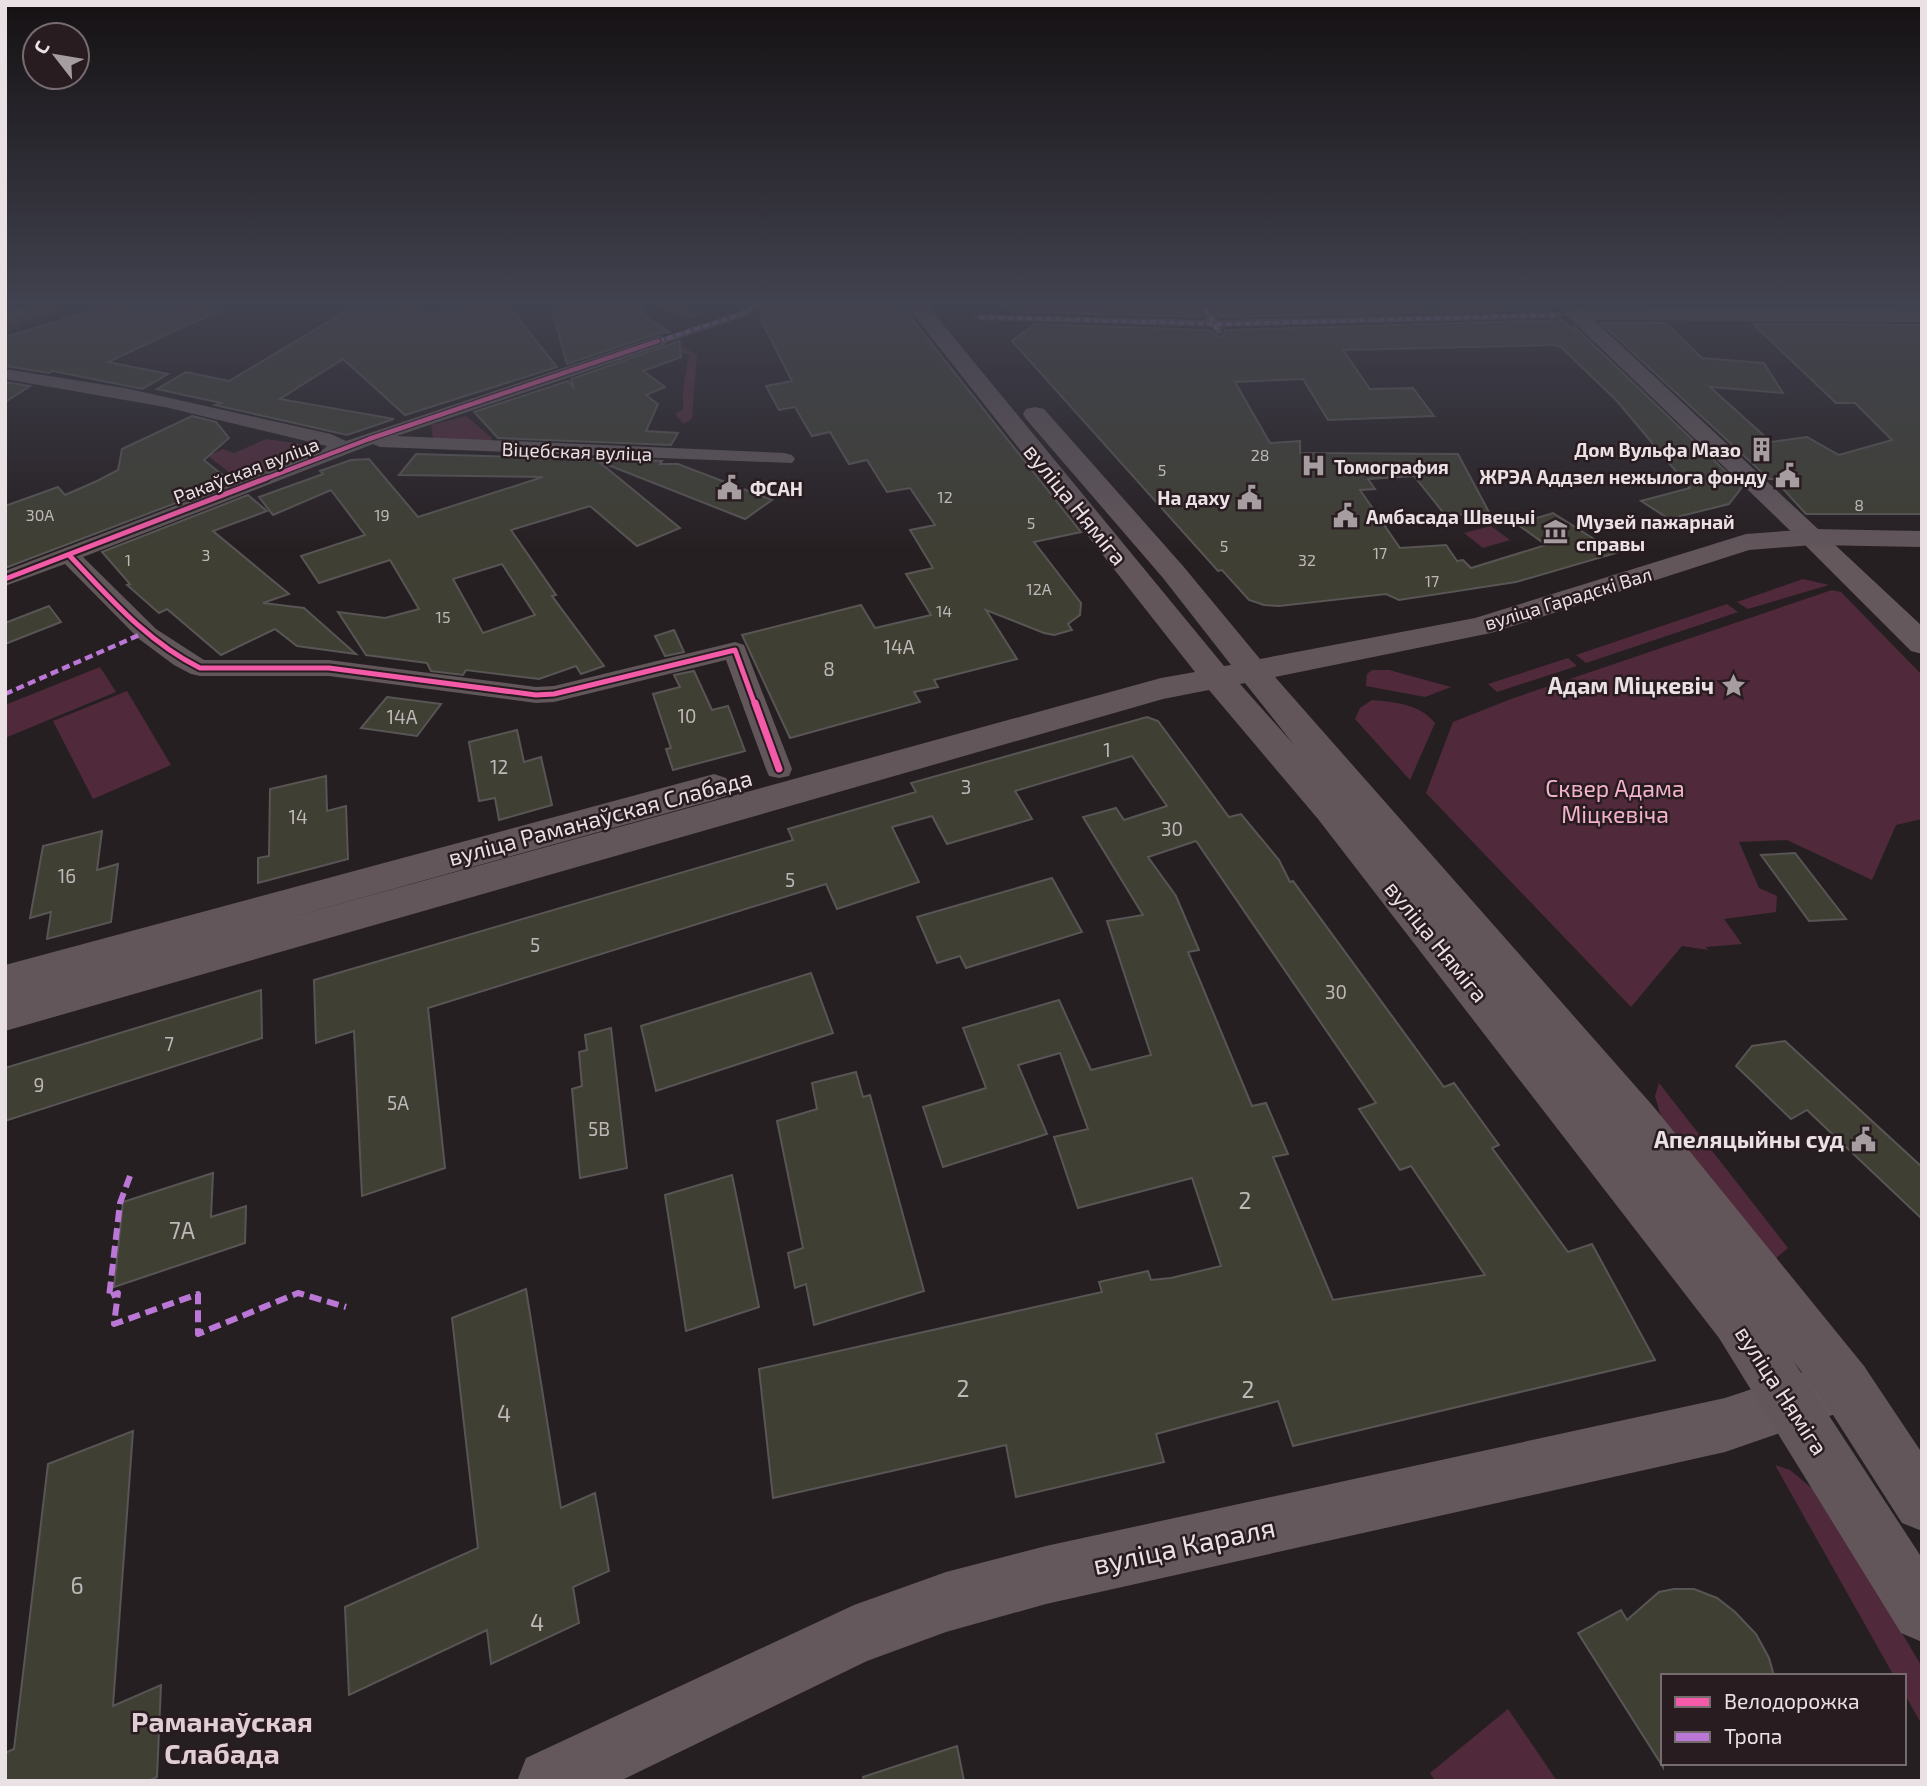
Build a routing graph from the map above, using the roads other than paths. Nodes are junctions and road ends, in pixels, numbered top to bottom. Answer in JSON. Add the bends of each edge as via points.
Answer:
{"nodes":[{"id":1,"x":61,"y":383,"type":"edge"},
{"id":2,"x":534,"y":383,"type":"edge"},
{"id":3,"x":984,"y":383,"type":"edge"},
{"id":4,"x":1009,"y":383,"type":"edge"},
{"id":5,"x":1646,"y":383,"type":"edge"},
{"id":6,"x":369,"y":439,"type":"junction"},
{"id":7,"x":331,"y":454,"type":"junction"},
{"id":8,"x":785,"y":459,"type":"dead end"},
{"id":9,"x":1922,"y":528,"type":"edge"},
{"id":10,"x":1806,"y":531,"type":"junction"},
{"id":11,"x":1922,"y":539,"type":"edge"},
{"id":12,"x":69,"y":555,"type":"junction"},
{"id":13,"x":5,"y":579,"type":"edge"},
{"id":14,"x":1922,"y":644,"type":"edge"},
{"id":15,"x":1226,"y":663,"type":"junction"},
{"id":16,"x":779,"y":769,"type":"junction"},
{"id":17,"x":5,"y":982,"type":"edge"},
{"id":18,"x":5,"y":1013,"type":"edge"},
{"id":19,"x":1845,"y":1385,"type":"junction"},
{"id":20,"x":1791,"y":1402,"type":"junction"},
{"id":21,"x":1922,"y":1503,"type":"edge"},
{"id":22,"x":1922,"y":1612,"type":"edge"},
{"id":23,"x":549,"y":1781,"type":"edge"}],
"edges":[{"from":1,"to":7,"type":"street","via":[[324,438],[338,444]]},
{"from":2,"to":6,"type":"street","name":"Ракаўская вуліца"},
{"from":3,"to":15,"type":"main road","name":"вуліца Няміга"},
{"from":4,"to":15,"type":"main road","name":"вуліца Няміга","via":[[1173,572]]},
{"from":5,"to":10,"type":"main road"},
{"from":6,"to":7,"type":"street","name":"Ракаўская вуліца"},
{"from":6,"to":8,"type":"street","name":"Віцебская вуліца"},
{"from":7,"to":12,"type":"street","name":"Ракаўская вуліца"},
{"from":9,"to":10,"type":"main road","name":"вуліца Гарадскі Вал"},
{"from":10,"to":11,"type":"main road","name":"вуліца Гарадскі Вал"},
{"from":10,"to":14,"type":"main road"},
{"from":10,"to":15,"type":"main road","name":"вуліца Гарадскі Вал","via":[[1766,524],[1728,529],[1519,596]]},
{"from":12,"to":13,"type":"street","name":"Ракаўская вуліца"},
{"from":12,"to":16,"type":"street","via":[[146,632],[200,668],[330,668],[536,695],[735,650]]},
{"from":15,"to":16,"type":"main road","name":"вуліца Раманаўская Слабада"},
{"from":15,"to":18,"type":"main road","name":"вуліца Раманаўская Слабада"},
{"from":15,"to":19,"type":"main road","name":"вуліца Няміга","via":[[1303,733],[1636,1121]]},
{"from":15,"to":20,"type":"main road","name":"вуліца Няміга","via":[[1331,810],[1737,1320]]},
{"from":16,"to":17,"type":"main road","name":"вуліца Раманаўская Слабада"},
{"from":19,"to":20,"type":"main road","name":"вуліца Караля"},
{"from":19,"to":21,"type":"main road","name":"вуліца Няміга"},
{"from":20,"to":22,"type":"main road","name":"вуліца Няміга"},
{"from":20,"to":23,"type":"main road","name":"вуліца Караля","via":[[1725,1425],[1046,1575],[946,1602],[854,1635]]}]}
